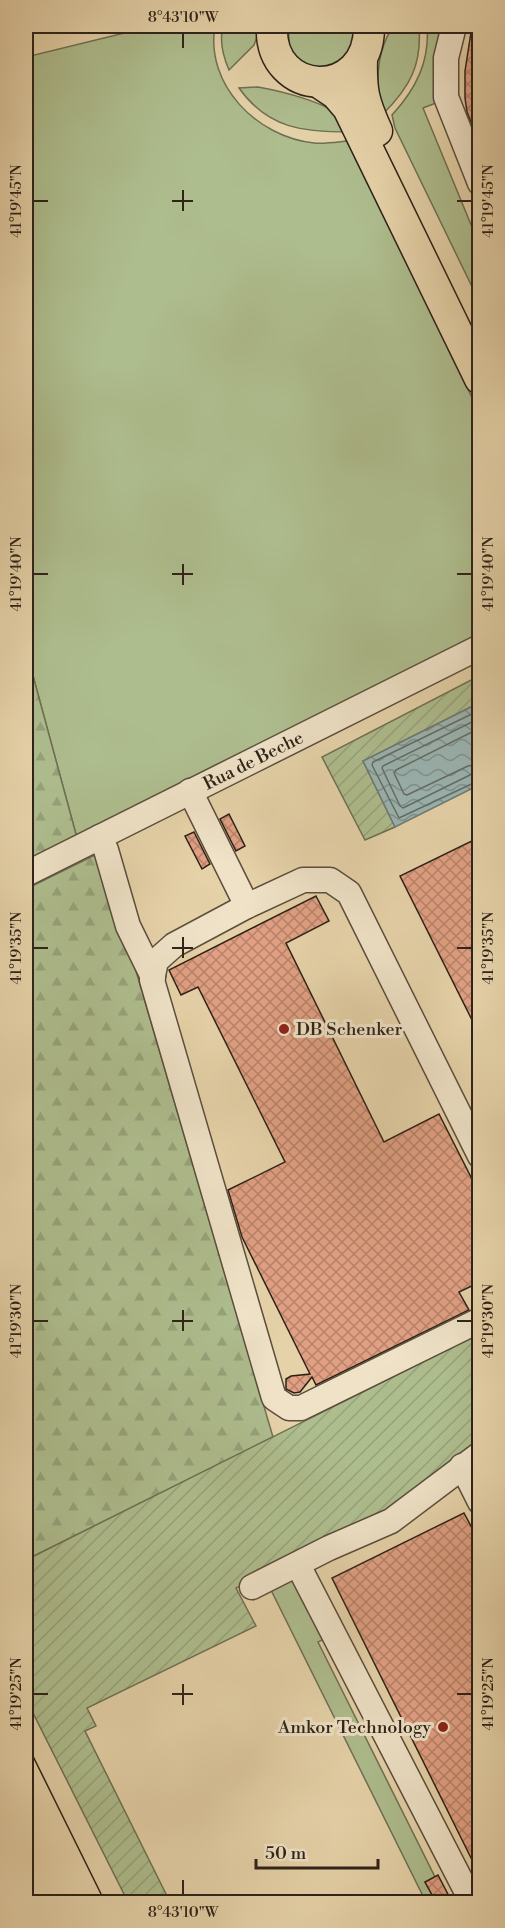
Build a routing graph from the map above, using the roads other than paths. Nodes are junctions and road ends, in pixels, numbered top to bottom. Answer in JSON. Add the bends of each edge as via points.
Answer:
{"nodes":[{"id":1,"x":272,"y":26,"type":"edge"},
{"id":2,"x":370,"y":26,"type":"edge"},
{"id":3,"x":454,"y":26,"type":"edge"},
{"id":4,"x":362,"y":59,"type":"junction"},
{"id":5,"x":318,"y":82,"type":"junction"},
{"id":6,"x":480,"y":183,"type":"edge"},
{"id":7,"x":420,"y":255,"type":"junction"},
{"id":8,"x":480,"y":340,"type":"edge"},
{"id":9,"x":480,"y":358,"type":"edge"},
{"id":10,"x":480,"y":379,"type":"edge"},
{"id":11,"x":480,"y":646,"type":"edge"},
{"id":12,"x":190,"y":791,"type":"junction"},
{"id":13,"x":100,"y":837,"type":"junction"},
{"id":14,"x":26,"y":874,"type":"edge"},
{"id":15,"x":246,"y":906,"type":"junction"},
{"id":16,"x":153,"y":976,"type":"junction"},
{"id":17,"x":480,"y":1156,"type":"edge"},
{"id":18,"x":480,"y":1320,"type":"edge"},
{"id":19,"x":471,"y":1460,"type":"edge"},
{"id":20,"x":480,"y":1502,"type":"edge"},
{"id":21,"x":298,"y":1565,"type":"junction"},
{"id":22,"x":252,"y":1587,"type":"dead end"},
{"id":23,"x":472,"y":1902,"type":"edge"}],
"edges":[{"from":1,"to":5,"type":"main road","via":[[276,56],[302,79]]},
{"from":2,"to":4,"type":"main road","via":[[369,43]]},
{"from":3,"to":6,"type":"street","via":[[446,58],[446,98]]},
{"from":4,"to":5,"type":"main road","via":[[344,77]]},
{"from":4,"to":8,"type":"main road","via":[[364,101]]},
{"from":5,"to":7,"type":"main road","via":[[348,108]]},
{"from":7,"to":9,"type":"main road"},
{"from":7,"to":10,"type":"main road"},
{"from":11,"to":12,"type":"street","name":"Rua de Beche"},
{"from":12,"to":13,"type":"street","name":"Rua de Beche"},
{"from":12,"to":15,"type":"street"},
{"from":13,"to":14,"type":"street","name":"Rua de Beche"},
{"from":13,"to":16,"type":"street","via":[[128,926]]},
{"from":15,"to":16,"type":"street","via":[[174,945],[156,961]]},
{"from":15,"to":17,"type":"street","via":[[303,880],[330,880],[349,893]]},
{"from":16,"to":18,"type":"street","via":[[274,1398],[289,1408],[301,1408]]},
{"from":19,"to":20,"type":"street"},
{"from":19,"to":21,"type":"street","via":[[391,1521]]},
{"from":21,"to":22,"type":"street"},
{"from":21,"to":23,"type":"street"}]}
